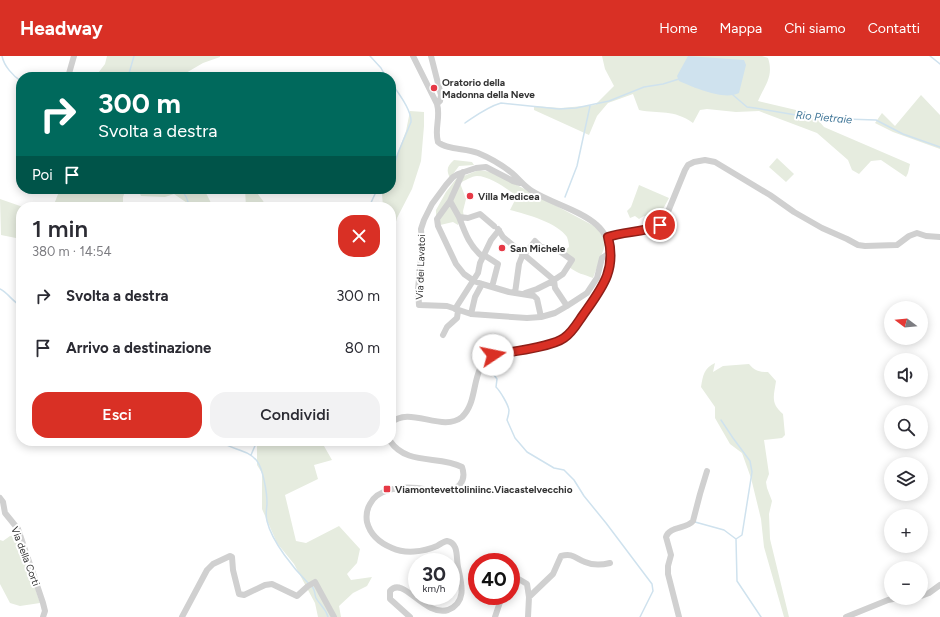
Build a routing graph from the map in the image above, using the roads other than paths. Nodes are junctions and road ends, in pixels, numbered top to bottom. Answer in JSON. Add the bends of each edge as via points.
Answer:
{"nodes":[{"id":1,"x":74,"y":56,"type":"edge"},
{"id":2,"x":413,"y":56,"type":"edge"},
{"id":3,"x":431,"y":56,"type":"edge"},
{"id":4,"x":69,"y":72,"type":"edge"},
{"id":5,"x":437,"y":104,"type":"junction"},
{"id":6,"x":463,"y":172,"type":"junction"},
{"id":7,"x":521,"y":184,"type":"junction"},
{"id":8,"x":450,"y":201,"type":"junction"},
{"id":9,"x":459,"y":217,"type":"junction"},
{"id":10,"x":497,"y":228,"type":"junction"},
{"id":11,"x":608,"y":237,"type":"junction"},
{"id":12,"x":940,"y":237,"type":"edge"},
{"id":13,"x":611,"y":252,"type":"junction"},
{"id":14,"x":523,"y":254,"type":"junction"},
{"id":15,"x":483,"y":256,"type":"junction"},
{"id":16,"x":553,"y":280,"type":"junction"},
{"id":17,"x":474,"y":281,"type":"junction"},
{"id":18,"x":482,"y":284,"type":"junction"},
{"id":19,"x":492,"y":287,"type":"junction"},
{"id":20,"x":512,"y":292,"type":"junction"},
{"id":21,"x":524,"y":294,"type":"junction"},
{"id":22,"x":567,"y":306,"type":"junction"},
{"id":23,"x":456,"y":310,"type":"junction"},
{"id":24,"x":471,"y":314,"type":"junction"},
{"id":25,"x":541,"y":317,"type":"junction"},
{"id":26,"x":443,"y":335,"type":"dead end"},
{"id":27,"x":396,"y":418,"type":"edge"},
{"id":28,"x":393,"y":446,"type":"edge"},
{"id":29,"x":707,"y":471,"type":"dead end"},
{"id":30,"x":0,"y":498,"type":"edge"},
{"id":31,"x":610,"y":563,"type":"dead end"},
{"id":32,"x":520,"y":580,"type":"edge"},
{"id":33,"x":938,"y":588,"type":"edge"},
{"id":34,"x":928,"y":593,"type":"edge"},
{"id":35,"x":529,"y":597,"type":"junction"},
{"id":36,"x":884,"y":602,"type":"edge"},
{"id":37,"x":499,"y":605,"type":"edge"},
{"id":38,"x":44,"y":617,"type":"edge"},
{"id":39,"x":182,"y":617,"type":"edge"},
{"id":40,"x":334,"y":617,"type":"edge"},
{"id":41,"x":410,"y":617,"type":"edge"},
{"id":42,"x":495,"y":617,"type":"edge"},
{"id":43,"x":528,"y":617,"type":"edge"},
{"id":44,"x":679,"y":617,"type":"edge"},
{"id":45,"x":846,"y":617,"type":"edge"}],
"edges":[{"from":1,"to":4,"type":"street"},
{"from":2,"to":5,"type":"street"},
{"from":3,"to":5,"type":"street","via":[[441,95]]},
{"from":5,"to":7,"type":"street","via":[[438,142],[488,157],[504,167]]},
{"from":6,"to":7,"type":"street","via":[[486,167]]},
{"from":6,"to":8,"type":"street"},
{"from":6,"to":23,"type":"street","name":"Via dei Lavatoi","via":[[453,177],[446,185],[432,204],[421,229],[419,305],[447,306]]},
{"from":7,"to":11,"type":"street","via":[[596,223]]},
{"from":8,"to":9,"type":"street"},
{"from":8,"to":17,"type":"street","via":[[437,219],[438,226],[456,264]]},
{"from":9,"to":10,"type":"street","via":[[468,218],[480,214]]},
{"from":9,"to":15,"type":"street","via":[[468,240],[475,251]]},
{"from":10,"to":14,"type":"street","via":[[503,237]]},
{"from":10,"to":15,"type":"street"},
{"from":11,"to":12,"type":"street","via":[[640,232],[660,225],[665,219],[684,170],[694,162],[705,160],[715,162],[794,212],[858,245],[897,245],[917,233]]},
{"from":11,"to":13,"type":"street"},
{"from":13,"to":22,"type":"street","via":[[602,258],[597,278],[587,293]]},
{"from":13,"to":27,"type":"street","via":[[602,289],[563,339],[486,358],[478,375],[470,405],[461,417],[447,422],[405,416]]},
{"from":14,"to":16,"type":"street"},
{"from":14,"to":16,"type":"street","via":[[535,241],[541,247],[558,250],[572,260],[562,274]]},
{"from":14,"to":20,"type":"street"},
{"from":15,"to":17,"type":"street"},
{"from":15,"to":19,"type":"street","via":[[498,264]]},
{"from":16,"to":21,"type":"street"},
{"from":16,"to":22,"type":"street","via":[[555,288]]},
{"from":17,"to":18,"type":"street"},
{"from":17,"to":23,"type":"street"},
{"from":18,"to":19,"type":"street"},
{"from":18,"to":24,"type":"street"},
{"from":19,"to":20,"type":"street"},
{"from":20,"to":21,"type":"street"},
{"from":21,"to":25,"type":"street","via":[[533,295],[537,299]]},
{"from":22,"to":25,"type":"street"},
{"from":23,"to":24,"type":"street"},
{"from":23,"to":26,"type":"street","via":[[457,318]]},
{"from":24,"to":25,"type":"street"},
{"from":28,"to":41,"type":"street","via":[[405,454],[457,464],[462,467],[464,473],[462,483],[450,491],[395,489],[378,494],[368,507],[366,516],[370,528],[376,537],[393,549],[419,551],[448,540],[455,546],[462,584],[459,600],[455,606],[440,612],[425,606],[406,591],[393,588],[389,594],[390,599]]},
{"from":29,"to":44,"type":"street","via":[[691,524],[669,532],[666,537],[671,555],[668,574]]},
{"from":30,"to":38,"type":"street","name":"Via della Corti","via":[[5,513],[18,529],[43,603]]},
{"from":31,"to":35,"type":"street","via":[[599,565],[573,555],[561,556],[553,574]]},
{"from":32,"to":35,"type":"street","via":[[527,584]]},
{"from":33,"to":34,"type":"street"},
{"from":35,"to":43,"type":"street"},
{"from":36,"to":45,"type":"street"},
{"from":37,"to":42,"type":"street"},
{"from":39,"to":40,"type":"street","via":[[207,570],[228,556],[232,557],[239,594],[244,595],[272,584],[297,596],[313,583]]}]}
